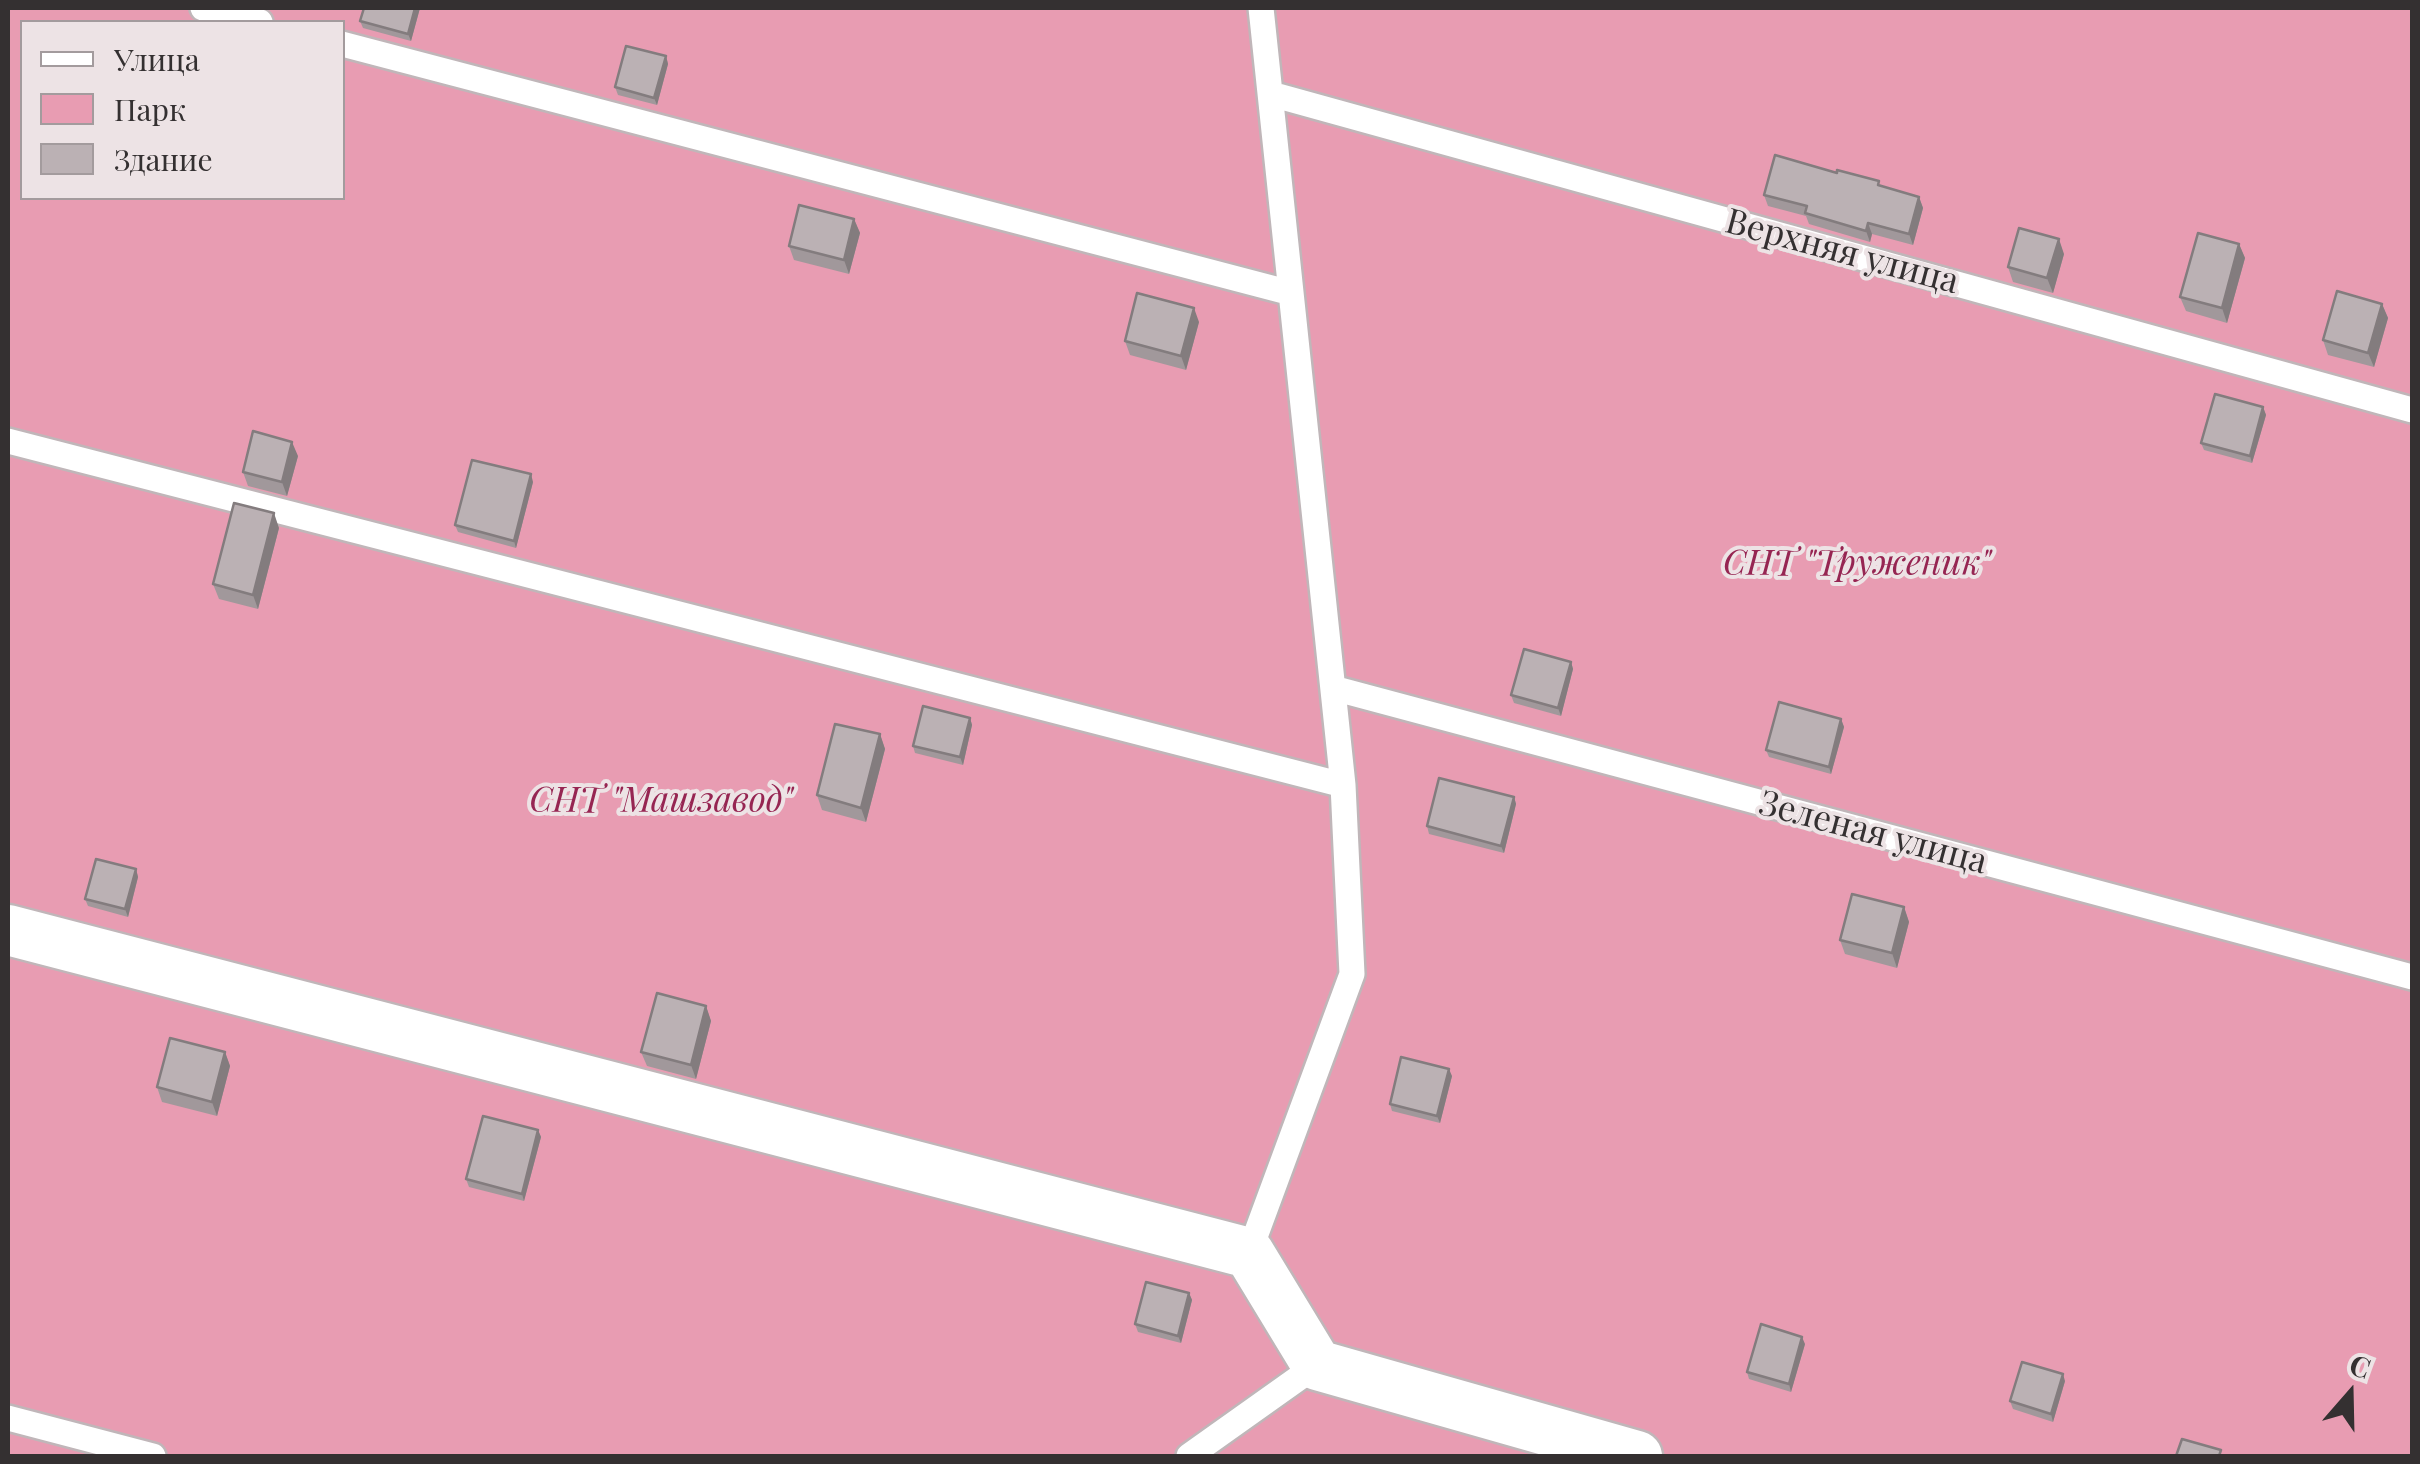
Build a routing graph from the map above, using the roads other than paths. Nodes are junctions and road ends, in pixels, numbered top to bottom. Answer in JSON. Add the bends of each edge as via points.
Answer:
{"nodes":[{"id":1,"x":203,"y":8,"type":"edge"},
{"id":2,"x":1262,"y":8,"type":"edge"},
{"id":3,"x":252,"y":20,"type":"edge"},
{"id":4,"x":345,"y":45,"type":"edge"},
{"id":5,"x":1271,"y":94,"type":"junction"},
{"id":6,"x":1291,"y":293,"type":"junction"},
{"id":7,"x":2412,"y":410,"type":"edge"},
{"id":8,"x":8,"y":441,"type":"edge"},
{"id":9,"x":1333,"y":688,"type":"junction"},
{"id":10,"x":1343,"y":785,"type":"junction"},
{"id":11,"x":8,"y":930,"type":"edge"},
{"id":12,"x":2412,"y":977,"type":"edge"},
{"id":13,"x":1249,"y":1254,"type":"junction"},
{"id":14,"x":1317,"y":1365,"type":"junction"},
{"id":15,"x":8,"y":1418,"type":"edge"},
{"id":16,"x":154,"y":1456,"type":"edge"},
{"id":17,"x":1189,"y":1456,"type":"edge"},
{"id":18,"x":1637,"y":1456,"type":"edge"}],
"edges":[{"from":1,"to":3,"type":"lane"},
{"from":2,"to":5,"type":"lane"},
{"from":4,"to":6,"type":"lane"},
{"from":5,"to":6,"type":"lane"},
{"from":5,"to":7,"type":"lane","name":"Верхняя улица"},
{"from":6,"to":9,"type":"lane"},
{"from":8,"to":10,"type":"lane"},
{"from":9,"to":10,"type":"lane"},
{"from":9,"to":12,"type":"lane","name":"Зеленая улица"},
{"from":10,"to":13,"type":"lane","via":[[1352,974]]},
{"from":11,"to":13,"type":"street"},
{"from":13,"to":14,"type":"street"},
{"from":14,"to":17,"type":"lane"},
{"from":14,"to":18,"type":"street"},
{"from":15,"to":16,"type":"lane"}]}
